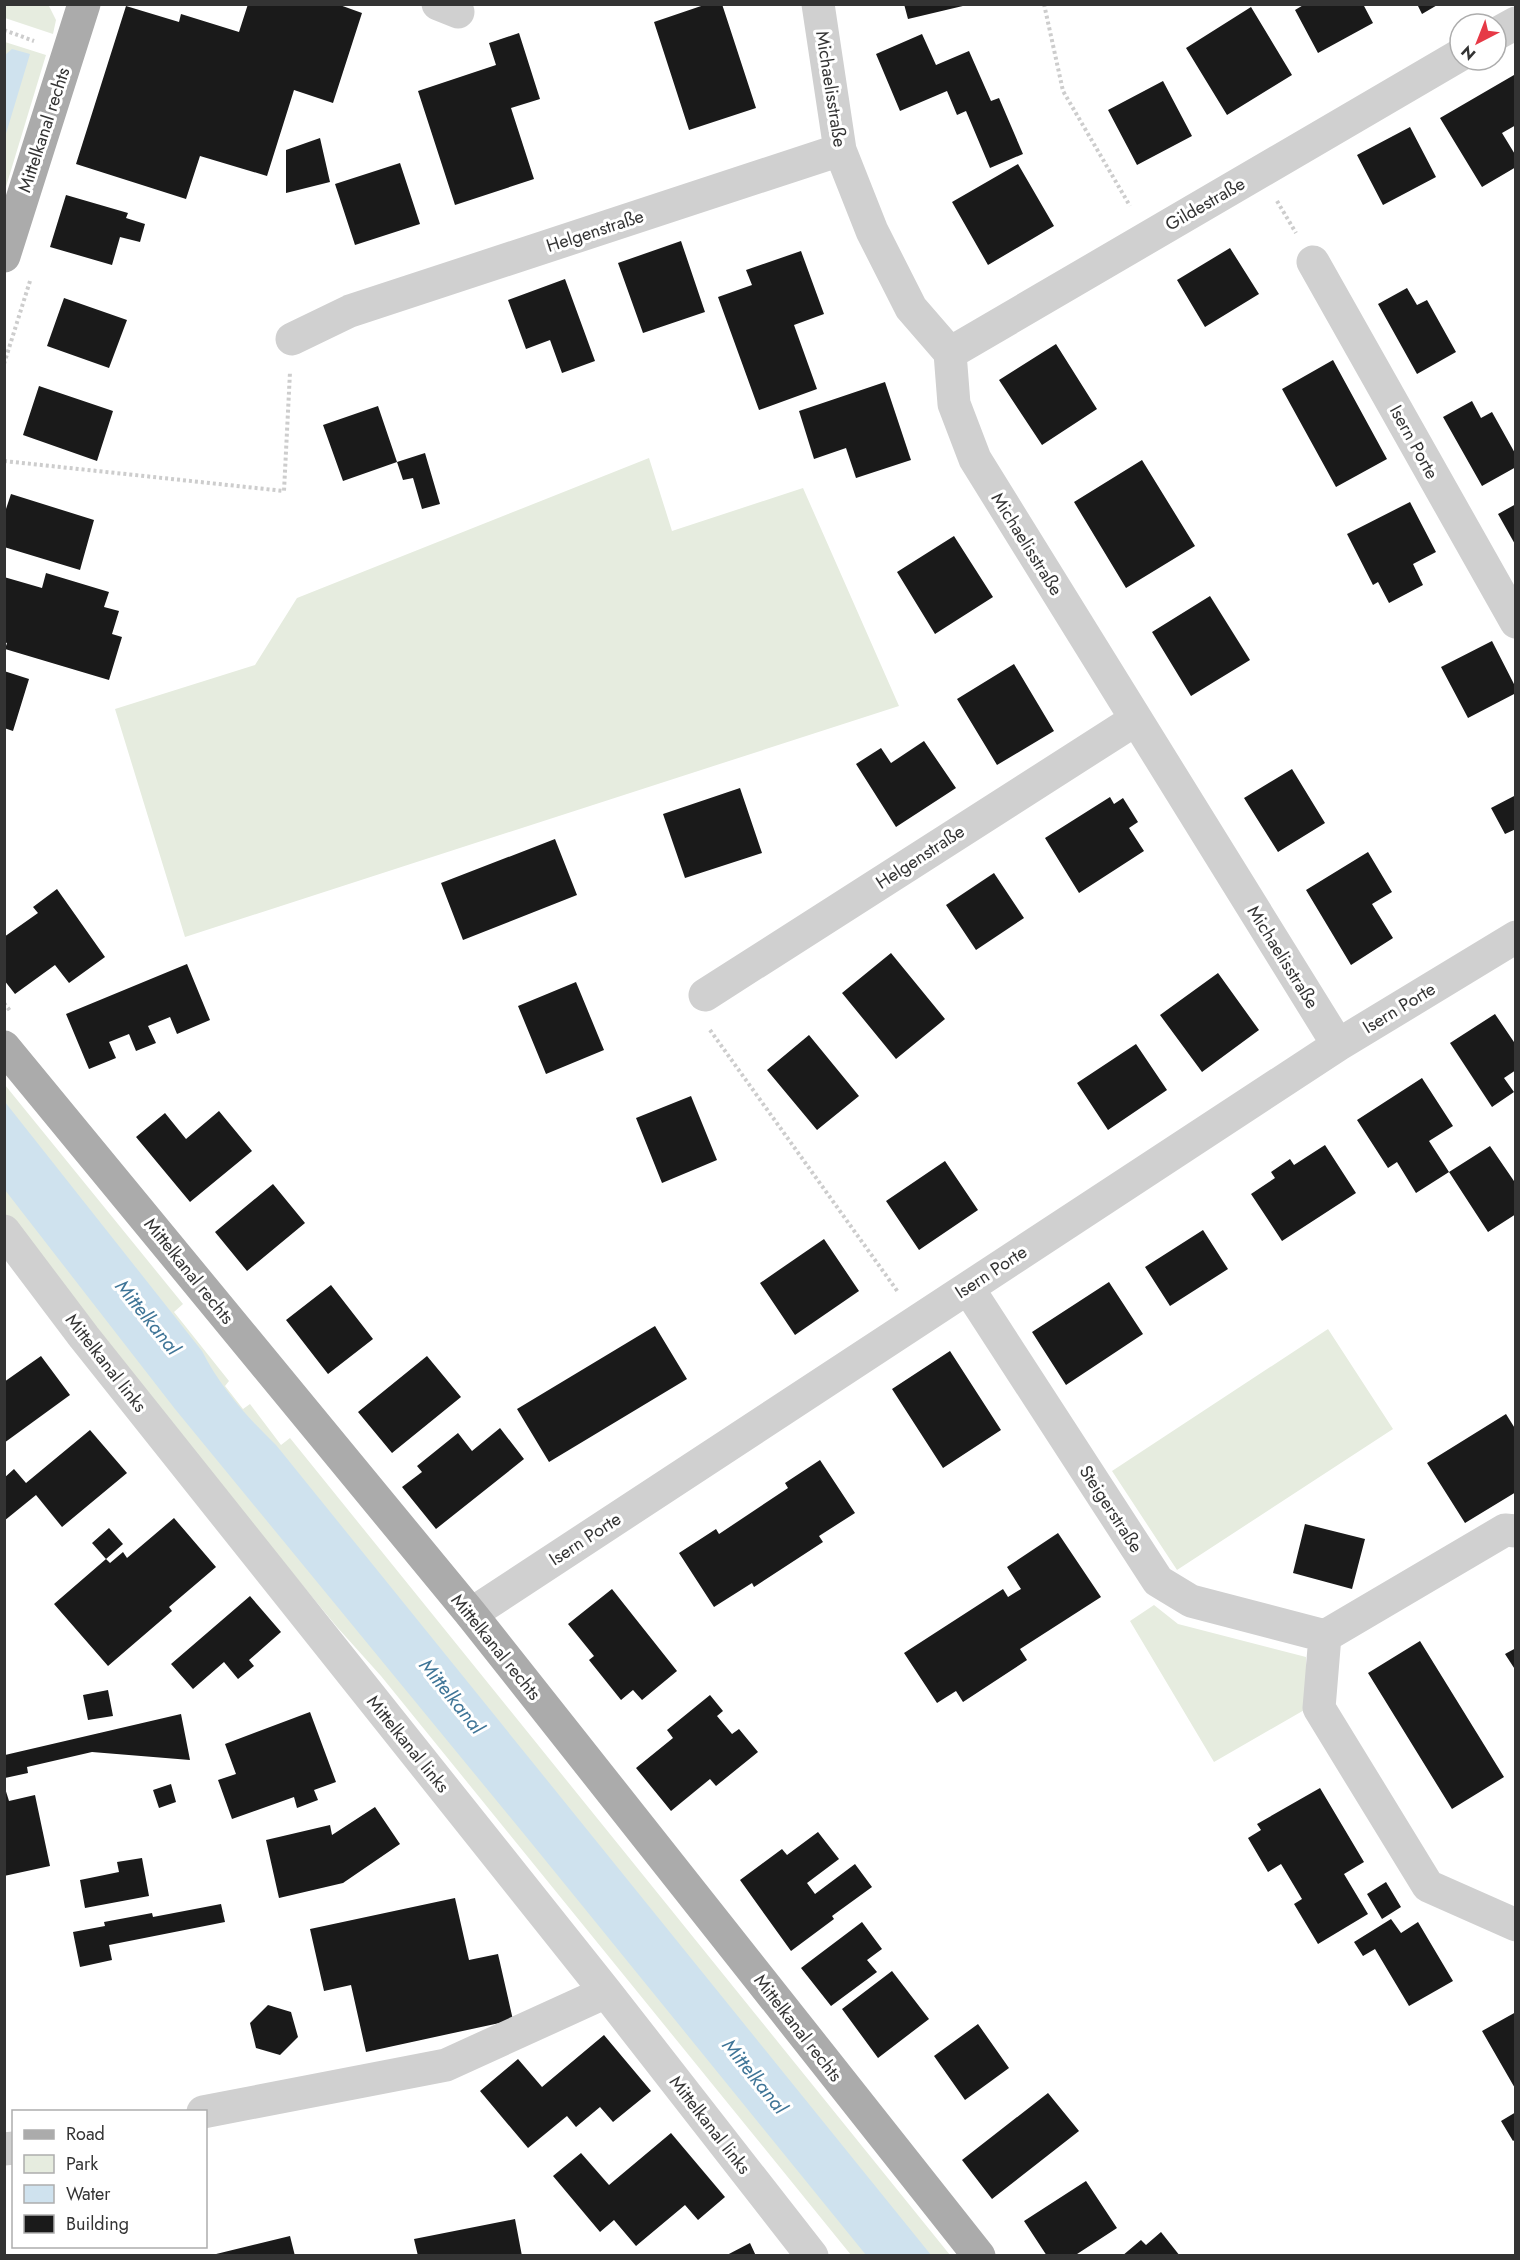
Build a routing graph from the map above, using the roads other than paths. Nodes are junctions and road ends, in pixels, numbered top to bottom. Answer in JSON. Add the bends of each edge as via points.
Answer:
{"nodes":[{"id":1,"x":84,"y":4,"type":"edge"},
{"id":2,"x":818,"y":4,"type":"edge"},
{"id":3,"x":1448,"y":62,"type":"edge"},
{"id":4,"x":840,"y":150,"type":"junction"},
{"id":5,"x":4,"y":256,"type":"edge"},
{"id":6,"x":1313,"y":262,"type":"road end"},
{"id":7,"x":292,"y":339,"type":"road end"},
{"id":8,"x":950,"y":353,"type":"junction"},
{"id":9,"x":1515,"y":622,"type":"edge"},
{"id":10,"x":1135,"y":720,"type":"junction"},
{"id":11,"x":1515,"y":937,"type":"edge"},
{"id":12,"x":705,"y":995,"type":"road end"},
{"id":13,"x":1338,"y":1045,"type":"junction"},
{"id":14,"x":4,"y":1047,"type":"edge"},
{"id":15,"x":4,"y":1232,"type":"edge"},
{"id":16,"x":968,"y":1288,"type":"junction"},
{"id":17,"x":1515,"y":1531,"type":"edge"},
{"id":18,"x":471,"y":1614,"type":"junction"},
{"id":19,"x":1325,"y":1636,"type":"junction"},
{"id":20,"x":1515,"y":1924,"type":"edge"},
{"id":21,"x":606,"y":1992,"type":"junction"},
{"id":22,"x":207,"y":2111,"type":"edge"},
{"id":23,"x":812,"y":2256,"type":"edge"},
{"id":24,"x":978,"y":2256,"type":"edge"}],
"edges":[{"from":1,"to":5,"type":"main road","name":"Mittelkanal rechts"},
{"from":2,"to":4,"type":"street","name":"Michaelisstraße"},
{"from":3,"to":8,"type":"street","name":"Gildestraße"},
{"from":4,"to":7,"type":"street","name":"Helgenstraße","via":[[350,311]]},
{"from":4,"to":8,"type":"street","name":"Michaelisstraße","via":[[872,231],[911,308]]},
{"from":6,"to":9,"type":"street","name":"Isern Porte"},
{"from":8,"to":10,"type":"street","name":"Michaelisstraße","via":[[954,404],[975,459]]},
{"from":10,"to":12,"type":"street","name":"Helgenstraße"},
{"from":10,"to":13,"type":"street","name":"Michaelisstraße"},
{"from":11,"to":13,"type":"street","name":"Isern Porte"},
{"from":13,"to":16,"type":"street","name":"Isern Porte"},
{"from":14,"to":18,"type":"main road","name":"Mittelkanal rechts"},
{"from":15,"to":21,"type":"street","name":"Mittelkanal links"},
{"from":16,"to":18,"type":"street","name":"Isern Porte"},
{"from":16,"to":19,"type":"street","name":"Steigerstraße","via":[[1158,1581],[1191,1601]]},
{"from":17,"to":19,"type":"street","via":[[1505,1530]]},
{"from":18,"to":24,"type":"main road","name":"Mittelkanal rechts"},
{"from":19,"to":20,"type":"street","via":[[1319,1708],[1428,1886]]},
{"from":21,"to":22,"type":"street","via":[[446,2065]]},
{"from":21,"to":23,"type":"street","name":"Mittelkanal links"}]}
